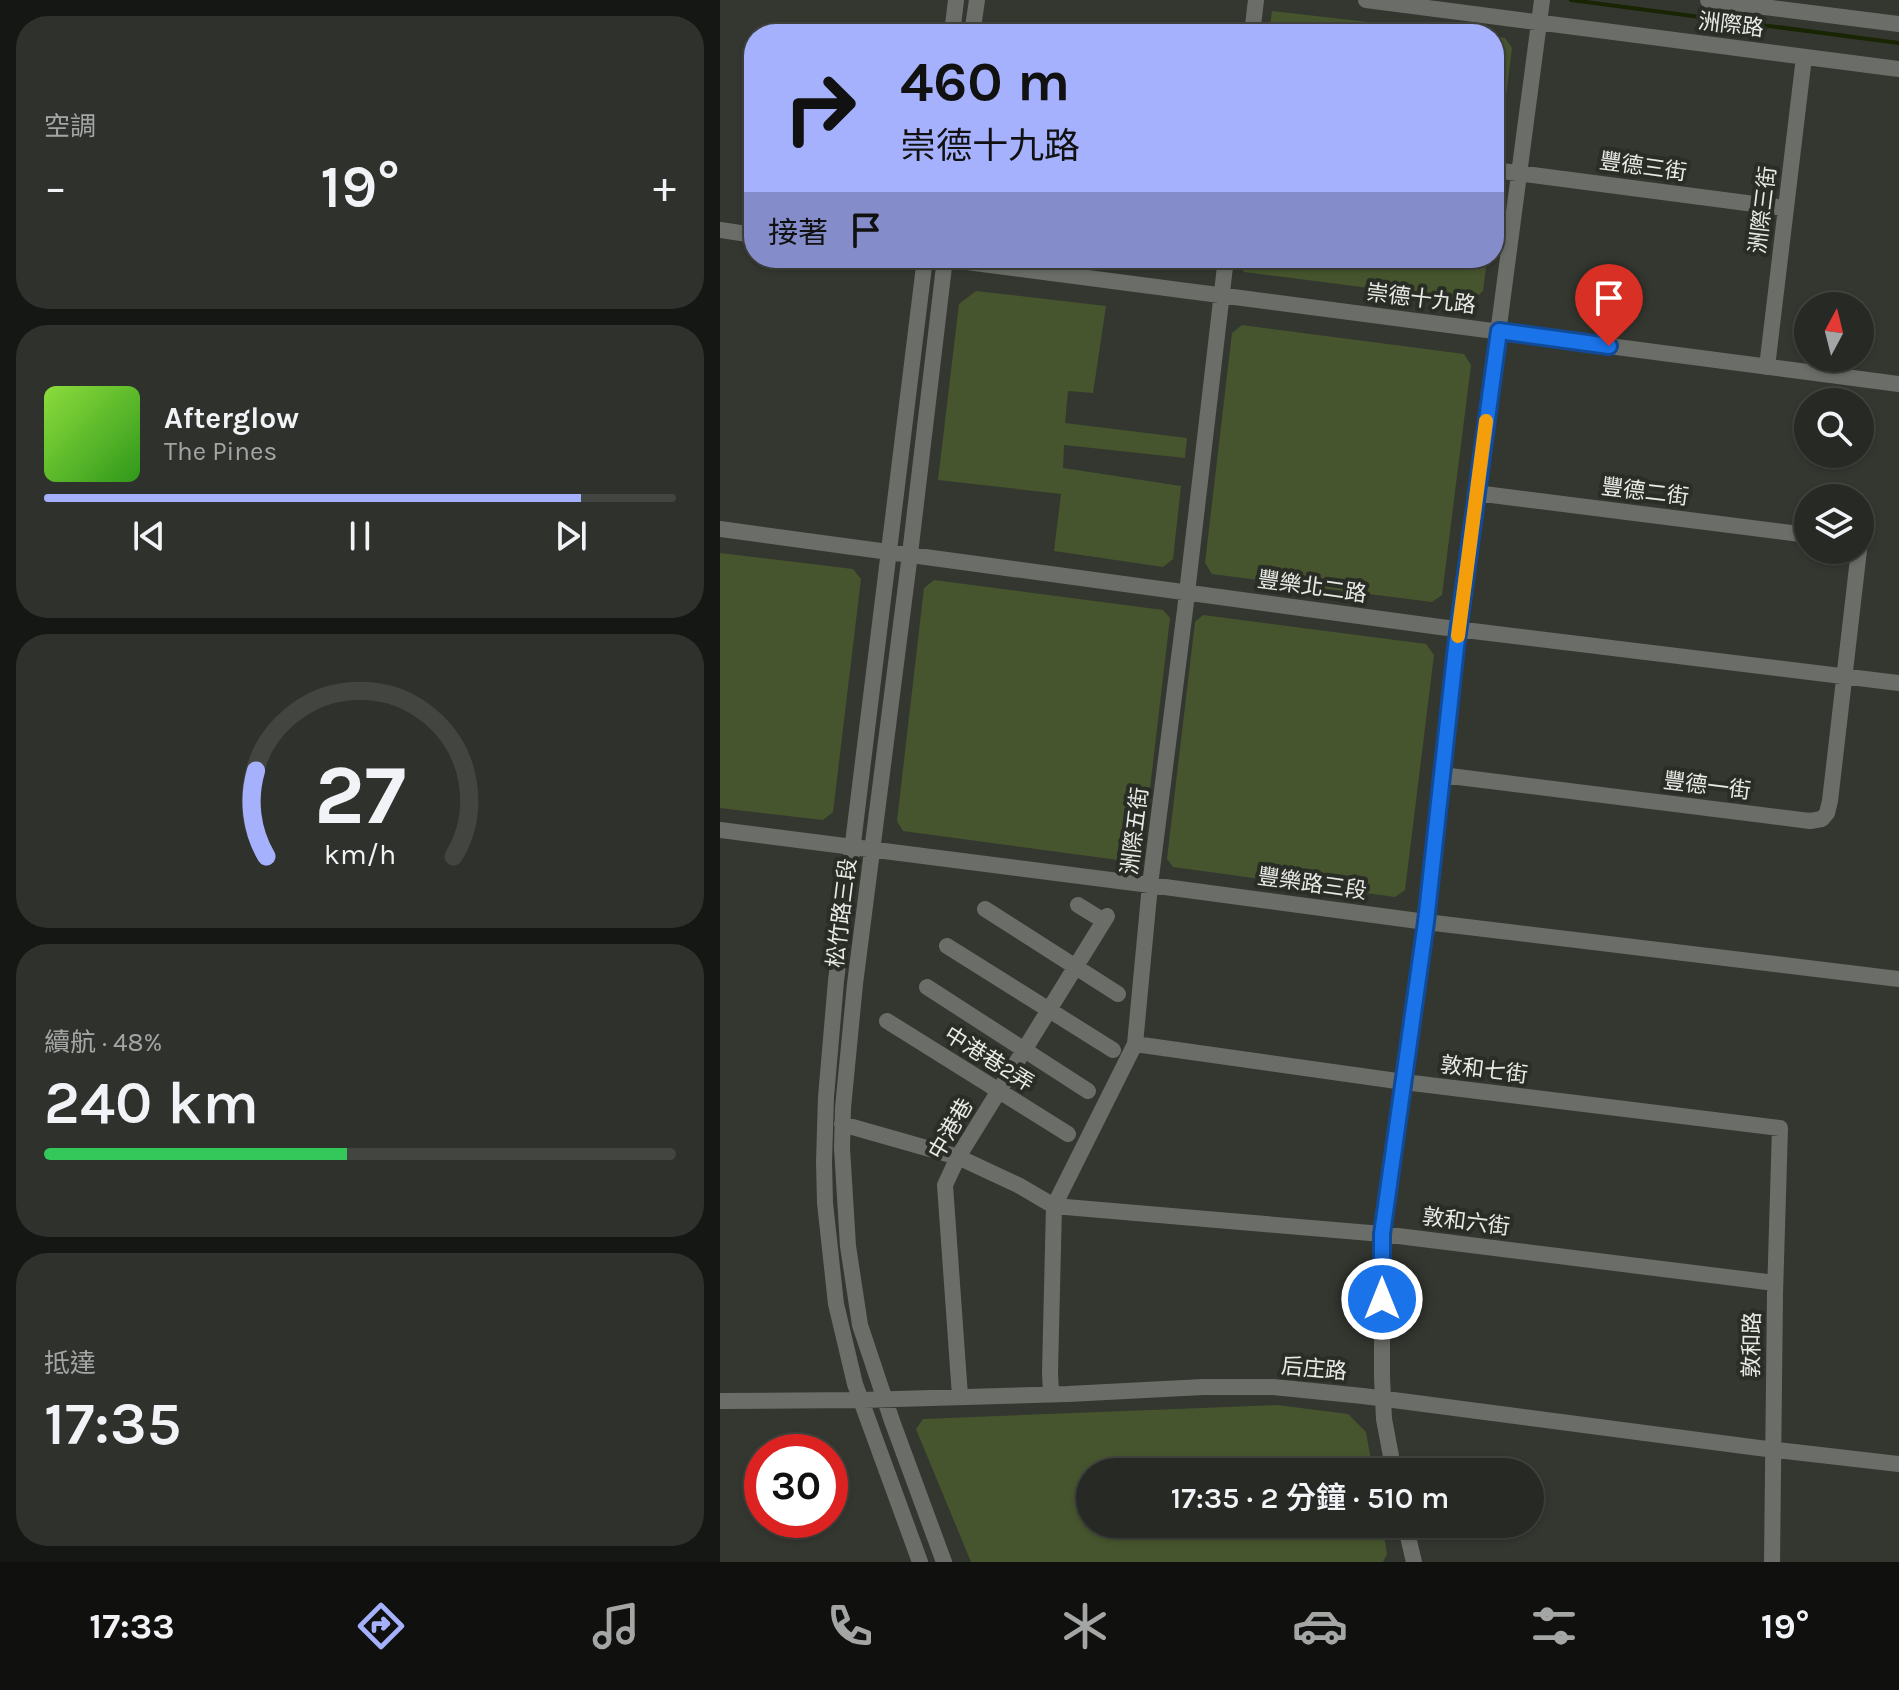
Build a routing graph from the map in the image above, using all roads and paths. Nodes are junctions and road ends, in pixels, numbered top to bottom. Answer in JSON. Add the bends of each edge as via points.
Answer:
{"nodes":[{"id":1,"x":956,"y":0,"type":"edge"},
{"id":2,"x":977,"y":0,"type":"edge"},
{"id":3,"x":1256,"y":0,"type":"edge"},
{"id":4,"x":1366,"y":0,"type":"edge"},
{"id":5,"x":1708,"y":0,"type":"edge"},
{"id":6,"x":1542,"y":1,"type":"edge"},
{"id":7,"x":1539,"y":23,"type":"junction"},
{"id":8,"x":953,"y":24,"type":"edge"},
{"id":9,"x":973,"y":24,"type":"edge"},
{"id":10,"x":1253,"y":24,"type":"edge"},
{"id":11,"x":1899,"y":24,"type":"edge"},
{"id":12,"x":1804,"y":57,"type":"junction"},
{"id":13,"x":1899,"y":69,"type":"edge"},
{"id":14,"x":1504,"y":171,"type":"edge"},
{"id":15,"x":1518,"y":173,"type":"junction"},
{"id":16,"x":1785,"y":208,"type":"junction"},
{"id":17,"x":720,"y":230,"type":"edge"},
{"id":18,"x":744,"y":234,"type":"edge"},
{"id":19,"x":924,"y":268,"type":"edge"},
{"id":20,"x":941,"y":268,"type":"edge"},
{"id":21,"x":1020,"y":268,"type":"edge"},
{"id":22,"x":1225,"y":268,"type":"edge"},
{"id":23,"x":1222,"y":294,"type":"junction"},
{"id":24,"x":1499,"y":331,"type":"junction"},
{"id":25,"x":1767,"y":367,"type":"junction"},
{"id":26,"x":1899,"y":384,"type":"edge"},
{"id":27,"x":1476,"y":493,"type":"junction"},
{"id":28,"x":720,"y":529,"type":"edge"},
{"id":29,"x":1794,"y":533,"type":"edge"},
{"id":30,"x":889,"y":551,"type":"junction"},
{"id":31,"x":910,"y":554,"type":"junction"},
{"id":32,"x":1857,"y":564,"type":"edge"},
{"id":33,"x":1187,"y":591,"type":"junction"},
{"id":34,"x":1459,"y":629,"type":"junction"},
{"id":35,"x":1844,"y":676,"type":"junction"},
{"id":36,"x":1899,"y":683,"type":"edge"},
{"id":37,"x":1442,"y":775,"type":"junction"},
{"id":38,"x":720,"y":830,"type":"edge"},
{"id":39,"x":853,"y":847,"type":"junction"},
{"id":40,"x":873,"y":850,"type":"junction"},
{"id":41,"x":1150,"y":885,"type":"junction"},
{"id":42,"x":1078,"y":905,"type":"dead end"},
{"id":43,"x":985,"y":909,"type":"dead end"},
{"id":44,"x":1426,"y":922,"type":"junction"},
{"id":45,"x":947,"y":946,"type":"dead end"},
{"id":46,"x":1075,"y":967,"type":"junction"},
{"id":47,"x":1899,"y":979,"type":"edge"},
{"id":48,"x":927,"y":987,"type":"dead end"},
{"id":49,"x":1118,"y":994,"type":"dead end"},
{"id":50,"x":1049,"y":1010,"type":"junction"},
{"id":51,"x":887,"y":1021,"type":"dead end"},
{"id":52,"x":1135,"y":1044,"type":"junction"},
{"id":53,"x":1024,"y":1050,"type":"junction"},
{"id":54,"x":1113,"y":1050,"type":"dead end"},
{"id":55,"x":1404,"y":1082,"type":"junction"},
{"id":56,"x":999,"y":1091,"type":"junction"},
{"id":57,"x":1088,"y":1091,"type":"dead end"},
{"id":58,"x":842,"y":1124,"type":"junction"},
{"id":59,"x":1780,"y":1128,"type":"joint"},
{"id":60,"x":1068,"y":1134,"type":"dead end"},
{"id":61,"x":958,"y":1157,"type":"junction"},
{"id":62,"x":1054,"y":1206,"type":"junction"},
{"id":63,"x":1382,"y":1234,"type":"junction"},
{"id":64,"x":1775,"y":1283,"type":"junction"},
{"id":65,"x":1051,"y":1394,"type":"junction"},
{"id":66,"x":960,"y":1396,"type":"junction"},
{"id":67,"x":884,"y":1398,"type":"junction"},
{"id":68,"x":1383,"y":1399,"type":"junction"},
{"id":69,"x":862,"y":1400,"type":"junction"},
{"id":70,"x":720,"y":1401,"type":"edge"},
{"id":71,"x":1773,"y":1449,"type":"junction"},
{"id":72,"x":1391,"y":1458,"type":"edge"},
{"id":73,"x":1899,"y":1464,"type":"edge"},
{"id":74,"x":1408,"y":1538,"type":"edge"},
{"id":75,"x":920,"y":1562,"type":"edge"},
{"id":76,"x":944,"y":1562,"type":"edge"},
{"id":77,"x":1414,"y":1562,"type":"edge"},
{"id":78,"x":1772,"y":1562,"type":"edge"}],
"edges":[{"from":1,"to":8,"type":"street"},
{"from":2,"to":9,"type":"street"},
{"from":3,"to":10,"type":"street"},
{"from":4,"to":7,"type":"street","name":"洲際路"},
{"from":5,"to":11,"type":"street","name":"洲際路"},
{"from":6,"to":7,"type":"street"},
{"from":7,"to":12,"type":"street","name":"洲際路"},
{"from":7,"to":15,"type":"street"},
{"from":12,"to":13,"type":"street","name":"洲際路"},
{"from":12,"to":16,"type":"street","name":"洲際三街"},
{"from":14,"to":15,"type":"street","name":"豐德三街"},
{"from":15,"to":16,"type":"street","name":"豐德三街"},
{"from":15,"to":24,"type":"street"},
{"from":16,"to":25,"type":"street","name":"洲際三街"},
{"from":17,"to":18,"type":"street"},
{"from":19,"to":30,"type":"street","name":"松竹路三段"},
{"from":20,"to":31,"type":"street","name":"松竹路三段"},
{"from":21,"to":23,"type":"street","name":"崇德十九路"},
{"from":22,"to":23,"type":"street","name":"洲際五街"},
{"from":23,"to":24,"type":"street","name":"崇德十九路"},
{"from":23,"to":33,"type":"street","name":"洲際五街"},
{"from":24,"to":25,"type":"street","name":"崇德十九路"},
{"from":24,"to":27,"type":"street"},
{"from":25,"to":26,"type":"street","name":"崇德十九路"},
{"from":27,"to":29,"type":"street","name":"豐德二街"},
{"from":27,"to":34,"type":"street"},
{"from":28,"to":30,"type":"street","name":"豐樂北二路"},
{"from":30,"to":31,"type":"street","name":"豐樂北二路"},
{"from":30,"to":39,"type":"street","name":"松竹路三段"},
{"from":31,"to":33,"type":"street","name":"豐樂北二路"},
{"from":31,"to":40,"type":"street","name":"松竹路三段"},
{"from":32,"to":35,"type":"street"},
{"from":33,"to":34,"type":"street","name":"豐樂北二路"},
{"from":33,"to":41,"type":"street","name":"洲際五街"},
{"from":34,"to":35,"type":"street","name":"豐樂北二路"},
{"from":34,"to":37,"type":"street"},
{"from":35,"to":36,"type":"street","name":"豐樂北二路"},
{"from":35,"to":37,"type":"street","name":"豐德一街","via":[[1830,801],[1822,819]]},
{"from":37,"to":44,"type":"street"},
{"from":38,"to":39,"type":"street","name":"豐樂路三段"},
{"from":39,"to":40,"type":"street","name":"豐樂路三段"},
{"from":39,"to":69,"type":"street","name":"松竹路三段","via":[[832,1023],[824,1187],[836,1304]]},
{"from":40,"to":41,"type":"street","name":"豐樂路三段"},
{"from":40,"to":58,"type":"street","name":"松竹路三段"},
{"from":41,"to":44,"type":"street","name":"豐樂路三段"},
{"from":41,"to":52,"type":"street","name":"洲際五街"},
{"from":42,"to":46,"type":"street","name":"中港巷","via":[[1106,918]]},
{"from":43,"to":46,"type":"street"},
{"from":44,"to":47,"type":"street","name":"豐樂路三段"},
{"from":44,"to":55,"type":"street"},
{"from":45,"to":50,"type":"street"},
{"from":46,"to":49,"type":"street"},
{"from":46,"to":50,"type":"street","name":"中港巷"},
{"from":48,"to":53,"type":"street"},
{"from":50,"to":53,"type":"street","name":"中港巷"},
{"from":50,"to":54,"type":"street"},
{"from":51,"to":56,"type":"street","name":"中港巷2弄"},
{"from":52,"to":55,"type":"street","name":"敦和七街"},
{"from":52,"to":62,"type":"street","name":"洲際五街"},
{"from":53,"to":56,"type":"street","name":"中港巷"},
{"from":53,"to":57,"type":"street"},
{"from":55,"to":59,"type":"street","name":"敦和七街"},
{"from":55,"to":63,"type":"street"},
{"from":56,"to":60,"type":"street","name":"中港巷2弄"},
{"from":56,"to":61,"type":"street","name":"中港巷"},
{"from":58,"to":61,"type":"street"},
{"from":58,"to":67,"type":"street","name":"松竹路三段","via":[[848,1246],[860,1325]]},
{"from":59,"to":64,"type":"street","name":"敦和路"},
{"from":61,"to":62,"type":"street"},
{"from":61,"to":66,"type":"street","name":"中港巷","via":[[945,1185]]},
{"from":62,"to":63,"type":"street","name":"敦和六街"},
{"from":62,"to":65,"type":"street","name":"洲際五街"},
{"from":63,"to":64,"type":"street","name":"敦和六街"},
{"from":63,"to":68,"type":"street"},
{"from":64,"to":71,"type":"street","name":"敦和路"},
{"from":65,"to":66,"type":"street","name":"后庄路"},
{"from":65,"to":68,"type":"street","name":"后庄路","via":[[1273,1387]]},
{"from":66,"to":67,"type":"street","name":"后庄路"},
{"from":67,"to":69,"type":"street","name":"后庄路"},
{"from":67,"to":76,"type":"street","name":"松竹路三段"},
{"from":68,"to":71,"type":"street","name":"后庄路"},
{"from":68,"to":72,"type":"street"},
{"from":69,"to":70,"type":"street","name":"后庄路"},
{"from":69,"to":75,"type":"street","name":"松竹路三段"},
{"from":71,"to":73,"type":"street","name":"后庄路"},
{"from":71,"to":78,"type":"street","name":"敦和路"},
{"from":74,"to":77,"type":"street"}]}
